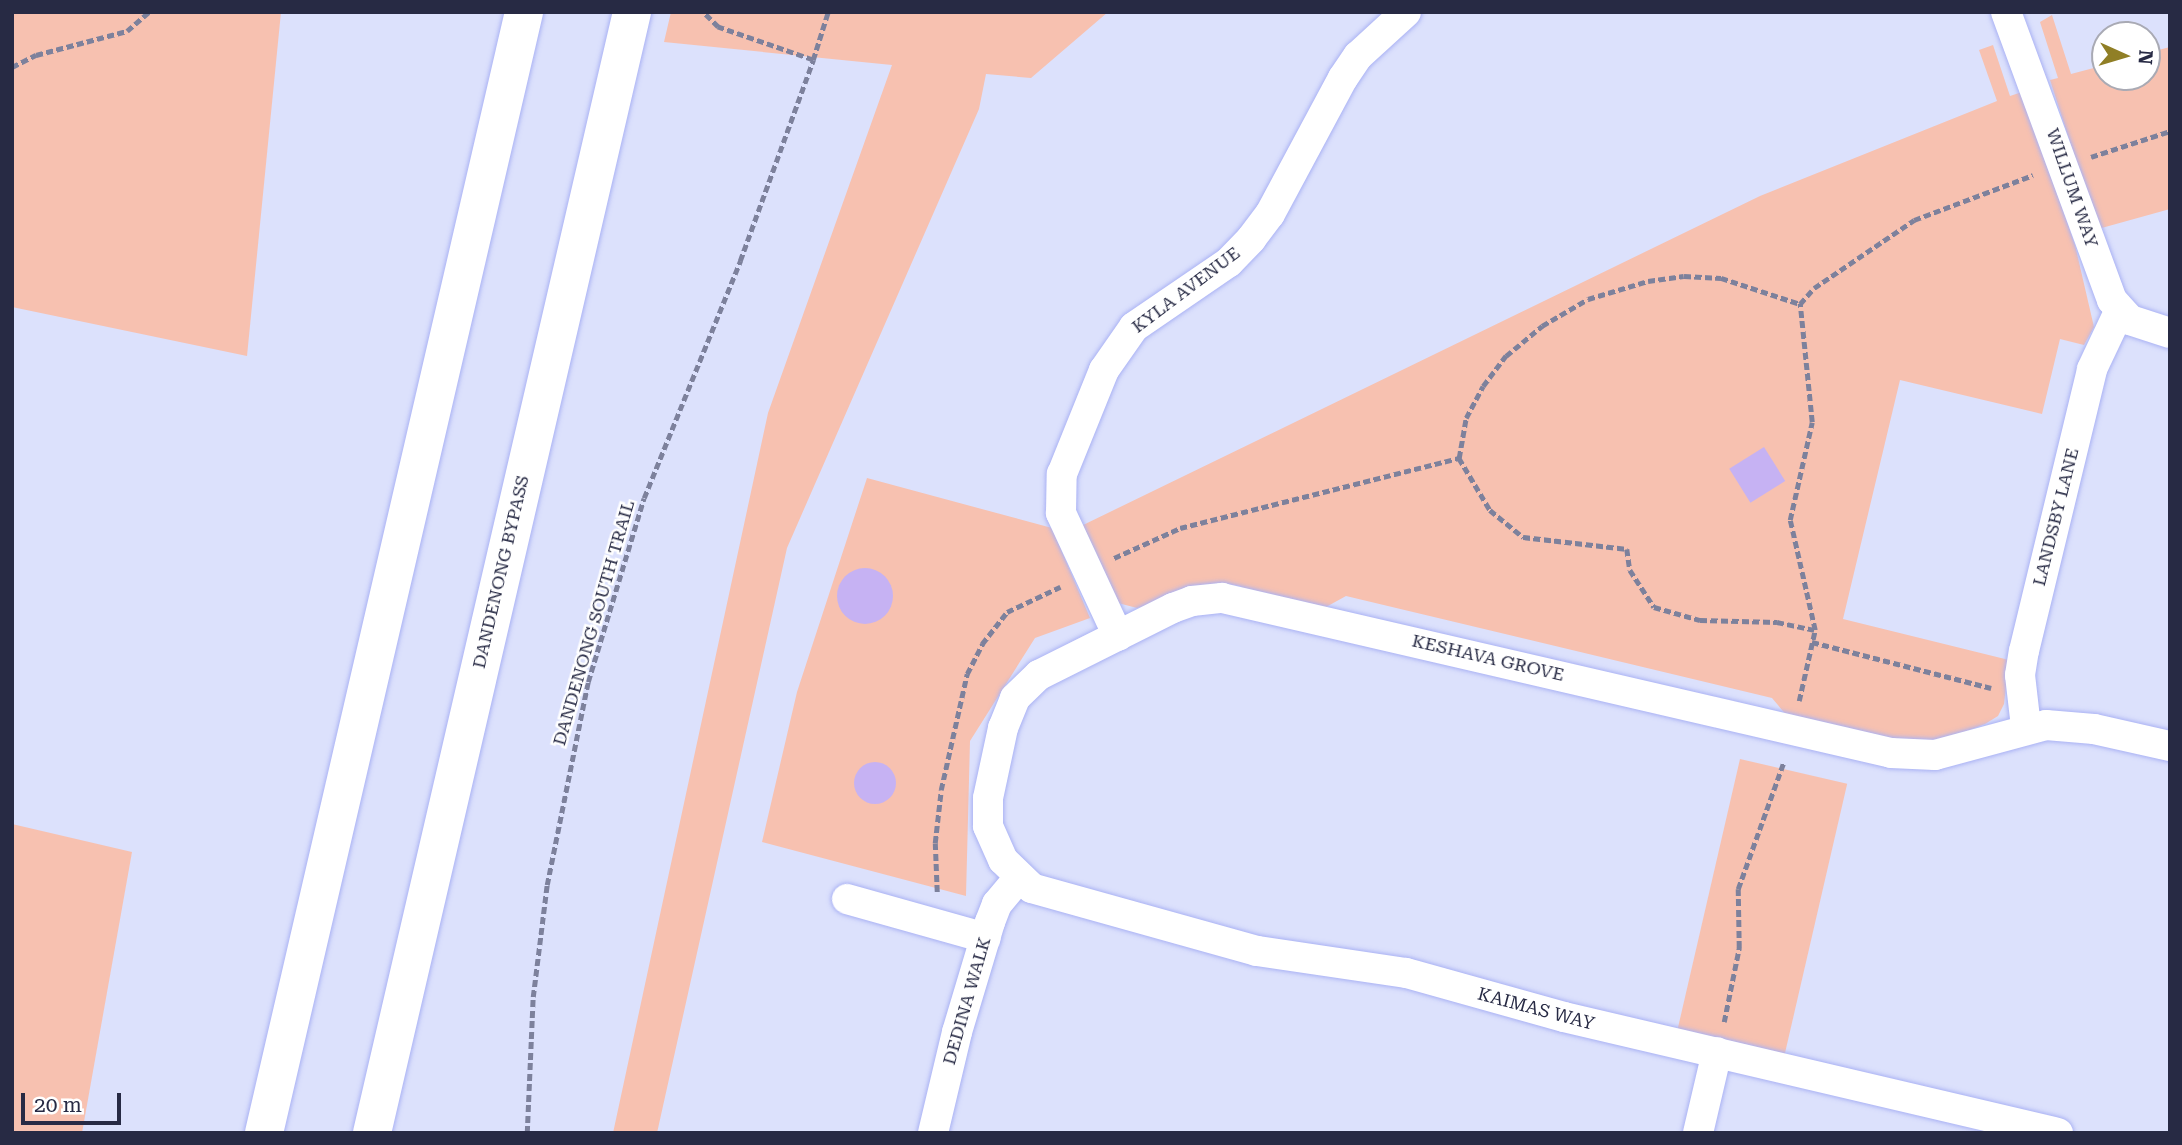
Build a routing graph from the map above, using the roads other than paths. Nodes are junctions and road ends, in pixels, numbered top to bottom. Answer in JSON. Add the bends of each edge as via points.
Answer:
{"nodes":[{"id":1,"x":524,"y":12,"type":"edge"},
{"id":2,"x":632,"y":12,"type":"edge"},
{"id":3,"x":1406,"y":12,"type":"edge"},
{"id":4,"x":2006,"y":12,"type":"edge"},
{"id":5,"x":2119,"y":312,"type":"junction"},
{"id":6,"x":2170,"y":333,"type":"edge"},
{"id":7,"x":1118,"y":636,"type":"junction"},
{"id":8,"x":2026,"y":727,"type":"junction"},
{"id":9,"x":2170,"y":746,"type":"edge"},
{"id":10,"x":1019,"y":878,"type":"junction"},
{"id":11,"x":847,"y":899,"type":"dead end"},
{"id":12,"x":986,"y":938,"type":"junction"},
{"id":13,"x":1717,"y":1052,"type":"junction"},
{"id":14,"x":264,"y":1133,"type":"edge"},
{"id":15,"x":372,"y":1133,"type":"edge"},
{"id":16,"x":933,"y":1133,"type":"edge"},
{"id":17,"x":1698,"y":1133,"type":"edge"},
{"id":18,"x":2058,"y":1133,"type":"edge"}],
"edges":[{"from":1,"to":14,"type":"highway"},
{"from":2,"to":15,"type":"highway","name":"DANDENONG BYPASS"},
{"from":3,"to":7,"type":"street","name":"KYLA AVENUE","via":[[1358,56],[1251,239],[1229,262],[1134,327],[1110,359],[1062,474],[1061,513]]},
{"from":4,"to":5,"type":"street","name":"WILLUM WAY"},
{"from":5,"to":6,"type":"street"},
{"from":5,"to":8,"type":"street","name":"LANDSBY LANE","via":[[2092,369],[2024,651],[2021,691]]},
{"from":7,"to":8,"type":"street","name":"KESHAVA GROVE","via":[[1192,601],[1239,600],[1914,756],[1953,751]]},
{"from":7,"to":10,"type":"street","name":"KESHAVA GROVE","via":[[1030,681],[1010,709],[987,812],[993,843]]},
{"from":8,"to":9,"type":"street","name":"KESHAVA GROVE","via":[[2094,729]]},
{"from":10,"to":12,"type":"street","name":"DEDINA WALK","via":[[997,905]]},
{"from":10,"to":13,"type":"street","name":"KAIMAS WAY","via":[[1032,888],[1070,901],[1257,951],[1406,973],[1564,1017]]},
{"from":11,"to":12,"type":"street"},
{"from":12,"to":16,"type":"street","name":"DEDINA WALK","via":[[953,1046]]},
{"from":13,"to":17,"type":"street"},
{"from":13,"to":18,"type":"street","name":"KAIMAS WAY"}]}
